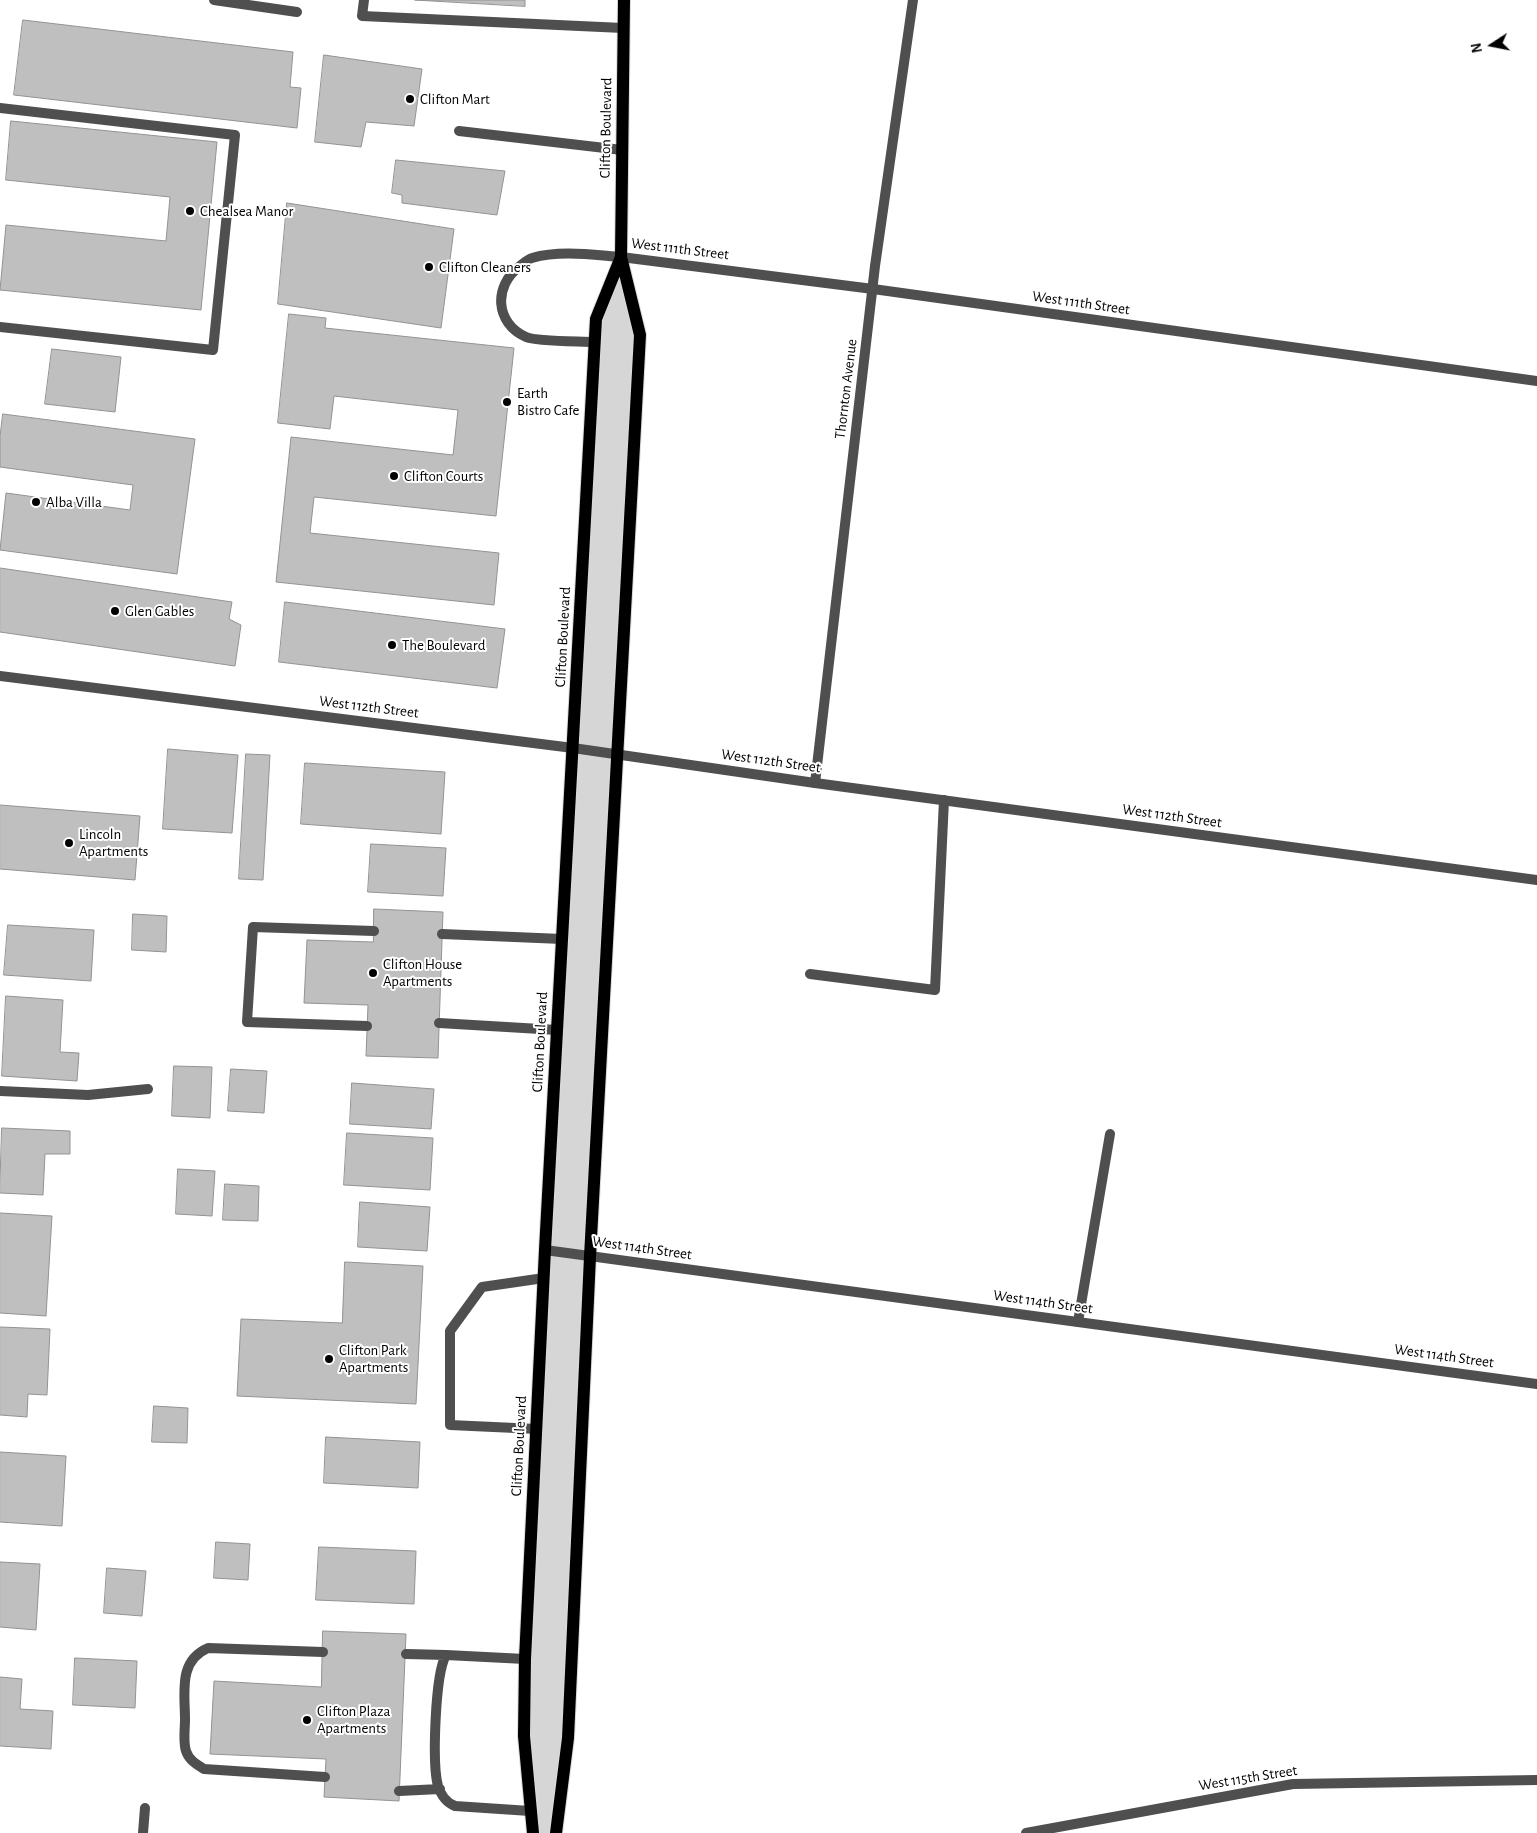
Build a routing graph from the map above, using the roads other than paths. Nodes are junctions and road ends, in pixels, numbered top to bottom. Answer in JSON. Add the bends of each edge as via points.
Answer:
{"nodes":[{"id":1,"x":214,"y":0,"type":"edge"},
{"id":2,"x":364,"y":0,"type":"edge"},
{"id":3,"x":624,"y":0,"type":"edge"},
{"id":4,"x":913,"y":0,"type":"edge"},
{"id":5,"x":297,"y":12,"type":"dead end"},
{"id":6,"x":623,"y":28,"type":"junction"},
{"id":7,"x":0,"y":108,"type":"edge"},
{"id":8,"x":459,"y":130,"type":"dead end"},
{"id":9,"x":622,"y":150,"type":"junction"},
{"id":10,"x":621,"y":256,"type":"junction"},
{"id":11,"x":873,"y":289,"type":"junction"},
{"id":12,"x":0,"y":327,"type":"edge"},
{"id":13,"x":595,"y":342,"type":"junction"},
{"id":14,"x":1537,"y":381,"type":"edge"},
{"id":15,"x":0,"y":676,"type":"edge"},
{"id":16,"x":573,"y":748,"type":"junction"},
{"id":17,"x":618,"y":754,"type":"junction"},
{"id":18,"x":815,"y":783,"type":"junction"},
{"id":19,"x":944,"y":800,"type":"junction"},
{"id":20,"x":1537,"y":880,"type":"edge"},
{"id":21,"x":374,"y":931,"type":"dead end"},
{"id":22,"x":442,"y":934,"type":"dead end"},
{"id":23,"x":562,"y":939,"type":"junction"},
{"id":24,"x":810,"y":974,"type":"dead end"},
{"id":25,"x":439,"y":1023,"type":"dead end"},
{"id":26,"x":367,"y":1026,"type":"dead end"},
{"id":27,"x":557,"y":1030,"type":"junction"},
{"id":28,"x":148,"y":1089,"type":"dead end"},
{"id":29,"x":0,"y":1091,"type":"edge"},
{"id":30,"x":1110,"y":1134,"type":"dead end"},
{"id":31,"x":545,"y":1250,"type":"junction"},
{"id":32,"x":590,"y":1256,"type":"junction"},
{"id":33,"x":544,"y":1278,"type":"junction"},
{"id":34,"x":1078,"y":1322,"type":"junction"},
{"id":35,"x":1537,"y":1384,"type":"edge"},
{"id":36,"x":537,"y":1429,"type":"junction"},
{"id":37,"x":322,"y":1652,"type":"dead end"},
{"id":38,"x":406,"y":1654,"type":"dead end"},
{"id":39,"x":446,"y":1655,"type":"junction"},
{"id":40,"x":525,"y":1659,"type":"junction"},
{"id":41,"x":325,"y":1777,"type":"dead end"},
{"id":42,"x":1537,"y":1780,"type":"edge"},
{"id":43,"x":440,"y":1789,"type":"junction"},
{"id":44,"x":399,"y":1792,"type":"dead end"},
{"id":45,"x":145,"y":1808,"type":"dead end"},
{"id":46,"x":530,"y":1811,"type":"junction"},
{"id":47,"x":143,"y":1833,"type":"edge"},
{"id":48,"x":533,"y":1833,"type":"edge"},
{"id":49,"x":556,"y":1833,"type":"edge"},
{"id":50,"x":1026,"y":1833,"type":"edge"}],
"edges":[{"from":1,"to":5,"type":"street"},
{"from":2,"to":6,"type":"street","via":[[362,16]]},
{"from":3,"to":6,"type":"main road","name":"Clifton Boulevard"},
{"from":4,"to":11,"type":"street","name":"Thornton Avenue"},
{"from":6,"to":9,"type":"main road","name":"Clifton Boulevard"},
{"from":7,"to":12,"type":"street","via":[[235,135],[213,350]]},
{"from":8,"to":9,"type":"street"},
{"from":9,"to":10,"type":"main road","name":"Clifton Boulevard"},
{"from":10,"to":11,"type":"street","name":"West 111th Street"},
{"from":10,"to":13,"type":"main road","name":"Clifton Boulevard","via":[[596,320]]},
{"from":10,"to":13,"type":"street","name":"West 111th Street","via":[[561,254],[531,258],[512,272],[502,288],[502,311],[514,330],[528,338]]},
{"from":10,"to":17,"type":"main road","name":"Clifton Boulevard","via":[[640,334]]},
{"from":11,"to":14,"type":"street","name":"West 111th Street"},
{"from":11,"to":18,"type":"street","name":"Thornton Avenue"},
{"from":13,"to":16,"type":"main road","name":"Clifton Boulevard"},
{"from":15,"to":16,"type":"street","name":"West 112th Street"},
{"from":16,"to":17,"type":"street","name":"West 112th Street"},
{"from":16,"to":23,"type":"main road","name":"Clifton Boulevard"},
{"from":17,"to":18,"type":"street","name":"West 112th Street"},
{"from":17,"to":32,"type":"main road","name":"Clifton Boulevard"},
{"from":18,"to":19,"type":"street","name":"West 112th Street"},
{"from":19,"to":20,"type":"street","name":"West 112th Street"},
{"from":19,"to":24,"type":"street","via":[[935,990]]},
{"from":21,"to":26,"type":"street","via":[[253,927],[247,1022]]},
{"from":22,"to":23,"type":"street"},
{"from":23,"to":27,"type":"main road","name":"Clifton Boulevard"},
{"from":25,"to":27,"type":"street"},
{"from":27,"to":31,"type":"main road","name":"Clifton Boulevard"},
{"from":28,"to":29,"type":"street","via":[[88,1095]]},
{"from":30,"to":34,"type":"street"},
{"from":31,"to":32,"type":"street","name":"West 114th Street"},
{"from":31,"to":33,"type":"main road","name":"Clifton Boulevard"},
{"from":32,"to":34,"type":"street","name":"West 114th Street"},
{"from":32,"to":49,"type":"main road","name":"Clifton Boulevard","via":[[568,1738]]},
{"from":33,"to":36,"type":"main road","name":"Clifton Boulevard"},
{"from":33,"to":36,"type":"street","via":[[482,1287],[450,1332],[450,1425]]},
{"from":34,"to":35,"type":"street","name":"West 114th Street"},
{"from":36,"to":40,"type":"main road","name":"Clifton Boulevard"},
{"from":37,"to":41,"type":"street","via":[[208,1648],[198,1653],[185,1677],[185,1750],[192,1762],[204,1769]]},
{"from":38,"to":39,"type":"street"},
{"from":39,"to":40,"type":"street"},
{"from":39,"to":43,"type":"street","via":[[442,1662],[435,1726],[435,1758]]},
{"from":40,"to":46,"type":"main road","name":"Clifton Boulevard","via":[[524,1736]]},
{"from":42,"to":50,"type":"street","name":"West 115th Street","via":[[1293,1784]]},
{"from":43,"to":44,"type":"street"},
{"from":43,"to":46,"type":"street","via":[[447,1802],[455,1806]]},
{"from":45,"to":47,"type":"street"},
{"from":46,"to":48,"type":"main road","name":"Clifton Boulevard"}]}
